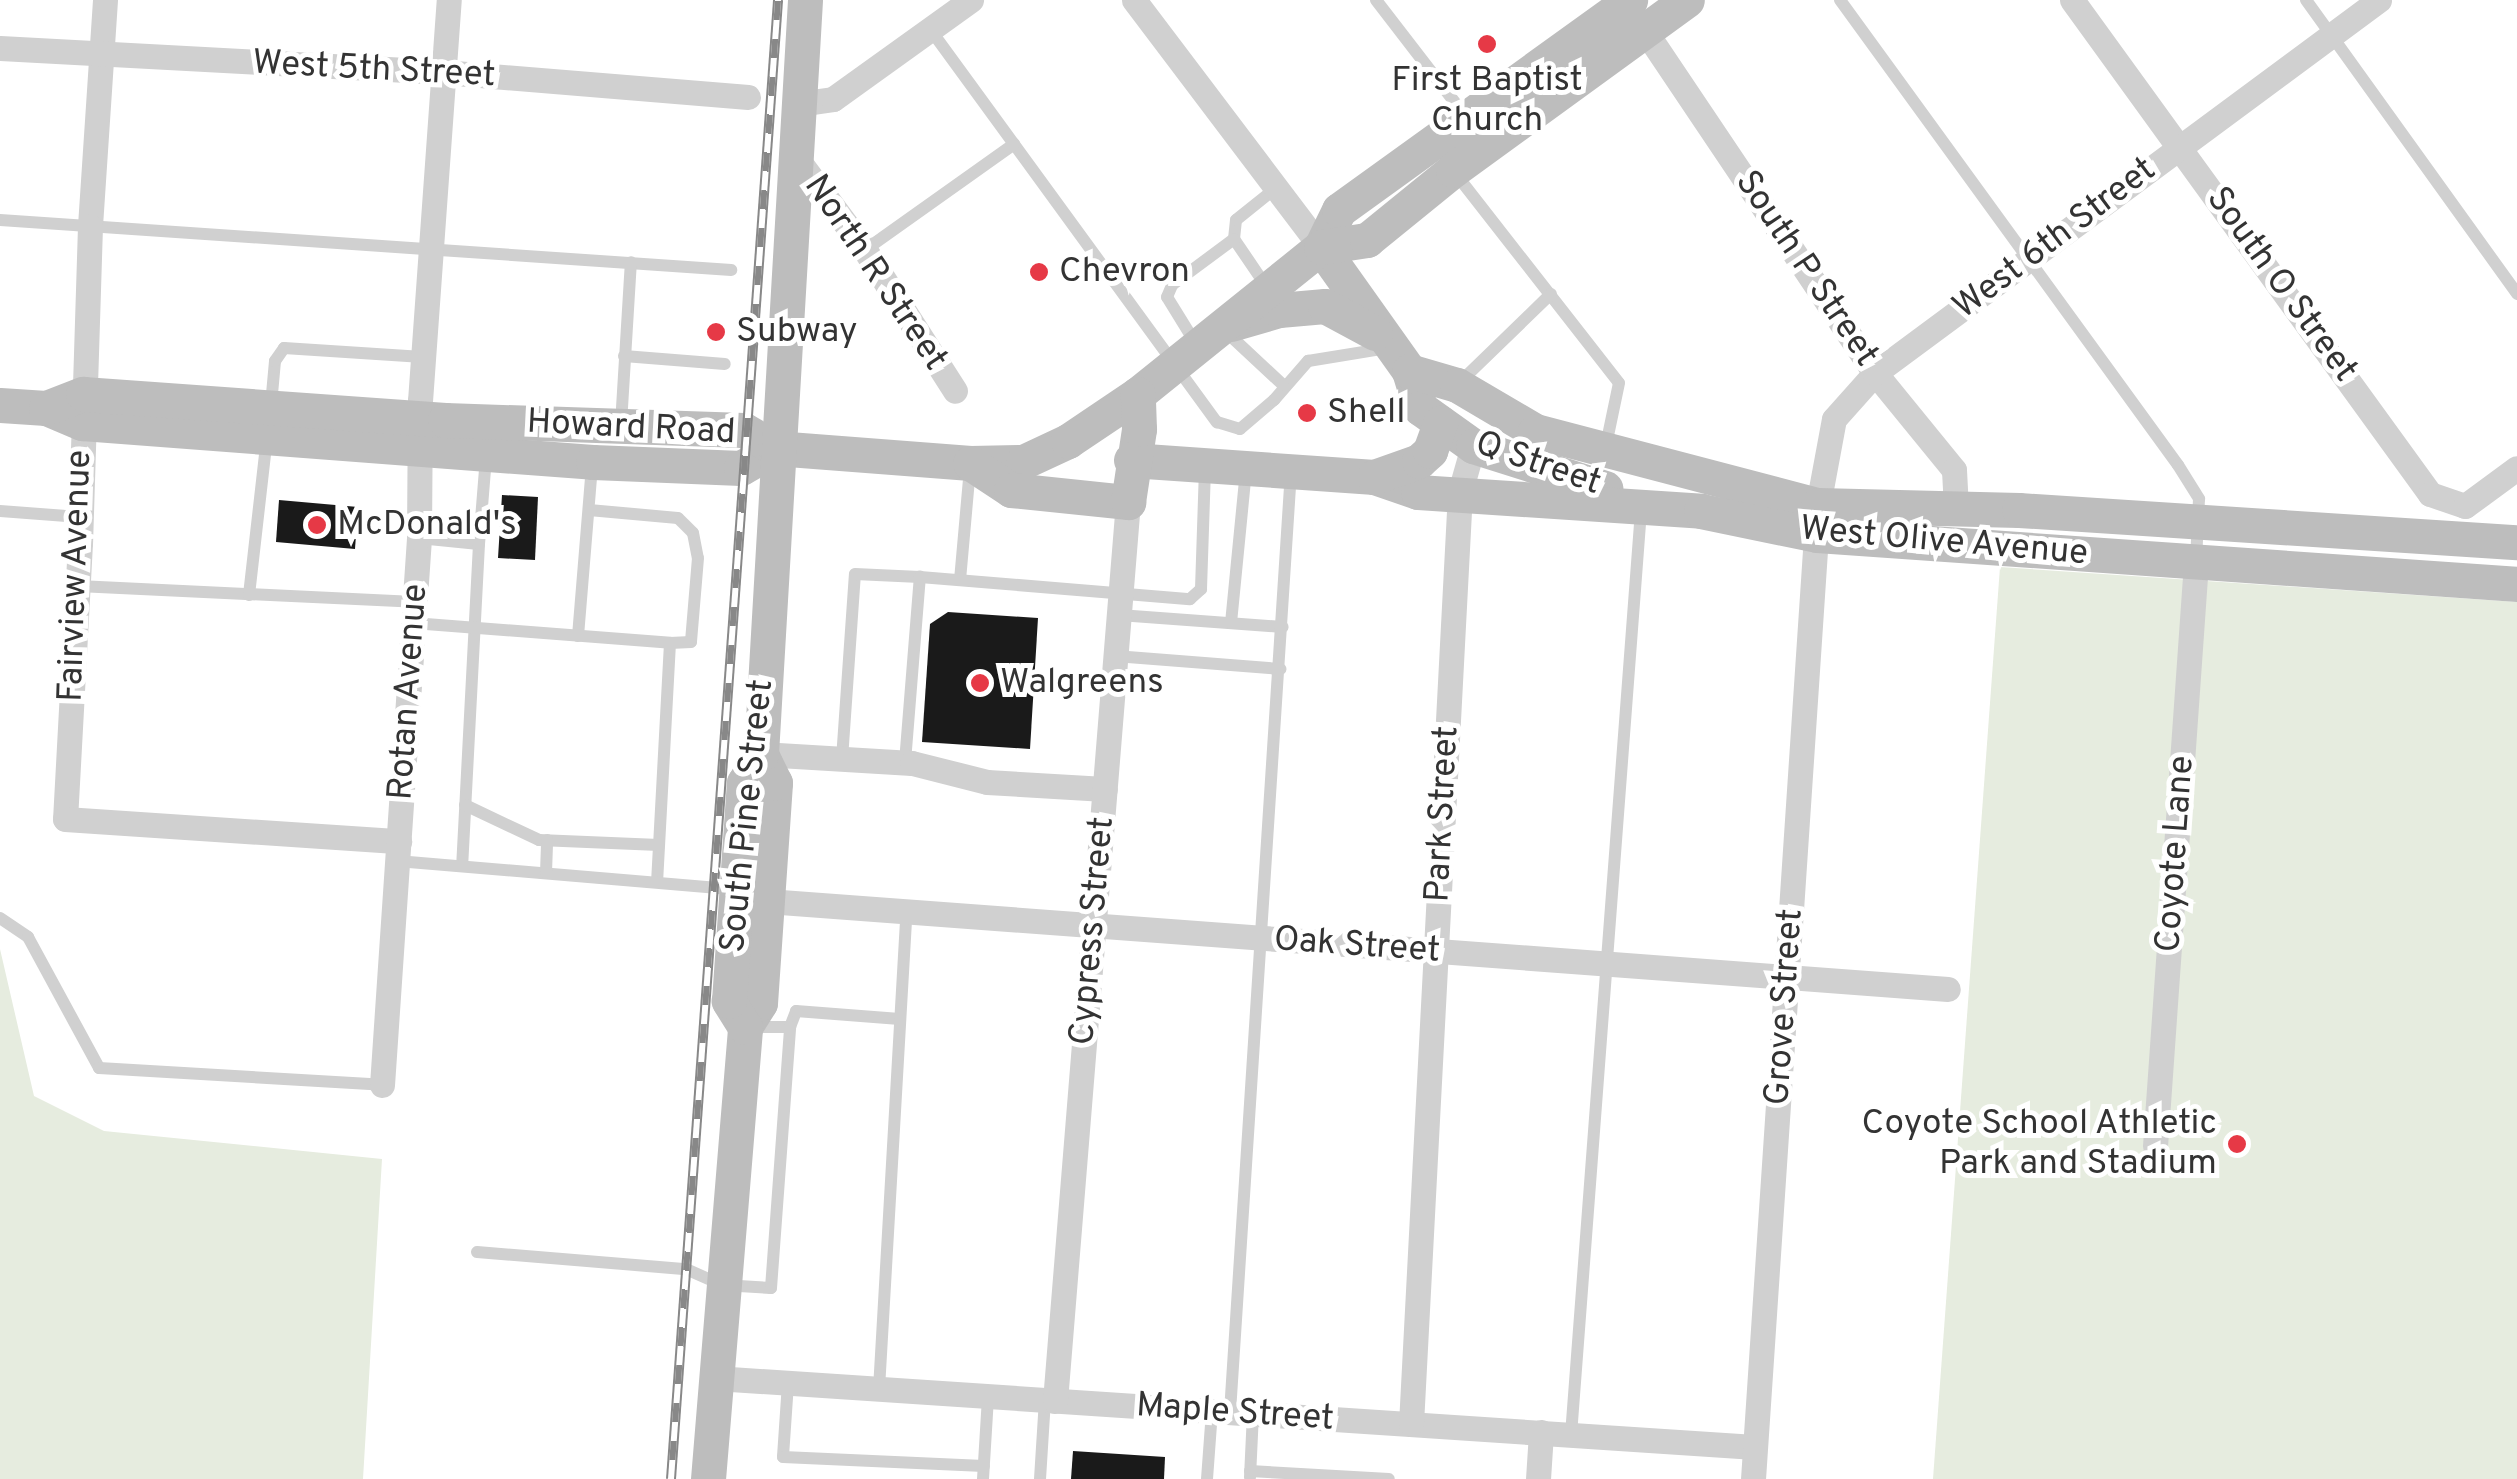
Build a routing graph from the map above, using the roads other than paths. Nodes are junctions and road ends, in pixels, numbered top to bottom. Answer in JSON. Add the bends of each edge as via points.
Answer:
{"nodes":[{"id":1,"x":106,"y":0,"type":"edge"},
{"id":2,"x":449,"y":0,"type":"edge"},
{"id":3,"x":805,"y":0,"type":"edge"},
{"id":4,"x":971,"y":0,"type":"edge"},
{"id":5,"x":1134,"y":0,"type":"edge"},
{"id":6,"x":1376,"y":0,"type":"edge"},
{"id":7,"x":1687,"y":0,"type":"edge"},
{"id":8,"x":1840,"y":0,"type":"edge"},
{"id":9,"x":2072,"y":0,"type":"edge"},
{"id":10,"x":2306,"y":0,"type":"edge"},
{"id":11,"x":2379,"y":0,"type":"edge"},
{"id":12,"x":1630,"y":8,"type":"edge"},
{"id":13,"x":930,"y":29,"type":"junction"},
{"id":14,"x":2332,"y":35,"type":"junction"},
{"id":15,"x":0,"y":48,"type":"edge"},
{"id":16,"x":102,"y":55,"type":"junction"},
{"id":17,"x":443,"y":72,"type":"junction"},
{"id":18,"x":748,"y":97,"type":"dead end"},
{"id":19,"x":798,"y":104,"type":"junction"},
{"id":20,"x":1467,"y":119,"type":"junction"},
{"id":21,"x":1014,"y":144,"type":"junction"},
{"id":22,"x":2181,"y":145,"type":"junction"},
{"id":23,"x":795,"y":156,"type":"junction"},
{"id":24,"x":1453,"y":170,"type":"junction"},
{"id":25,"x":1276,"y":188,"type":"junction"},
{"id":26,"x":0,"y":220,"type":"edge"},
{"id":27,"x":90,"y":226,"type":"junction"},
{"id":28,"x":1234,"y":238,"type":"junction"},
{"id":29,"x":1321,"y":248,"type":"junction"},
{"id":30,"x":430,"y":250,"type":"junction"},
{"id":31,"x":865,"y":250,"type":"junction"},
{"id":32,"x":2027,"y":260,"type":"junction"},
{"id":33,"x":630,"y":262,"type":"junction"},
{"id":34,"x":731,"y":270,"type":"dead end"},
{"id":35,"x":1267,"y":288,"type":"junction"},
{"id":36,"x":1551,"y":294,"type":"junction"},
{"id":37,"x":2517,"y":294,"type":"edge"},
{"id":38,"x":1198,"y":346,"type":"junction"},
{"id":39,"x":1397,"y":354,"type":"junction"},
{"id":40,"x":624,"y":356,"type":"junction"},
{"id":41,"x":423,"y":357,"type":"junction"},
{"id":42,"x":725,"y":364,"type":"dead end"},
{"id":43,"x":1875,"y":373,"type":"junction"},
{"id":44,"x":1284,"y":385,"type":"junction"},
{"id":45,"x":1457,"y":385,"type":"junction"},
{"id":46,"x":955,"y":390,"type":"dead end"},
{"id":47,"x":1138,"y":394,"type":"junction"},
{"id":48,"x":0,"y":405,"type":"edge"},
{"id":49,"x":83,"y":409,"type":"junction"},
{"id":50,"x":269,"y":422,"type":"junction"},
{"id":51,"x":1440,"y":423,"type":"junction"},
{"id":52,"x":620,"y":425,"type":"junction"},
{"id":53,"x":420,"y":432,"type":"junction"},
{"id":54,"x":1534,"y":432,"type":"joint"},
{"id":55,"x":1473,"y":446,"type":"junction"},
{"id":56,"x":775,"y":448,"type":"junction"},
{"id":57,"x":1605,"y":452,"type":"junction"},
{"id":58,"x":1131,"y":460,"type":"junction"},
{"id":59,"x":592,"y":462,"type":"junction"},
{"id":60,"x":970,"y":463,"type":"junction"},
{"id":61,"x":1205,"y":464,"type":"junction"},
{"id":62,"x":1246,"y":467,"type":"junction"},
{"id":63,"x":2517,"y":468,"type":"edge"},
{"id":64,"x":1291,"y":469,"type":"junction"},
{"id":65,"x":486,"y":471,"type":"junction"},
{"id":66,"x":1374,"y":477,"type":"junction"},
{"id":67,"x":1460,"y":492,"type":"junction"},
{"id":68,"x":1128,"y":502,"type":"junction"},
{"id":69,"x":1641,"y":506,"type":"junction"},
{"id":70,"x":1956,"y":509,"type":"junction"},
{"id":71,"x":588,"y":510,"type":"junction"},
{"id":72,"x":0,"y":511,"type":"edge"},
{"id":73,"x":1702,"y":511,"type":"junction"},
{"id":74,"x":80,"y":517,"type":"junction"},
{"id":75,"x":1818,"y":520,"type":"junction"},
{"id":76,"x":2200,"y":521,"type":"junction"},
{"id":77,"x":419,"y":538,"type":"junction"},
{"id":78,"x":2517,"y":542,"type":"edge"},
{"id":79,"x":480,"y":544,"type":"junction"},
{"id":80,"x":2196,"y":563,"type":"junction"},
{"id":81,"x":920,"y":577,"type":"junction"},
{"id":82,"x":960,"y":580,"type":"junction"},
{"id":83,"x":2517,"y":584,"type":"edge"},
{"id":84,"x":78,"y":586,"type":"junction"},
{"id":85,"x":250,"y":595,"type":"junction"},
{"id":86,"x":1119,"y":603,"type":"junction"},
{"id":87,"x":414,"y":613,"type":"junction"},
{"id":88,"x":1232,"y":623,"type":"junction"},
{"id":89,"x":1283,"y":627,"type":"junction"},
{"id":90,"x":475,"y":628,"type":"junction"},
{"id":91,"x":578,"y":636,"type":"junction"},
{"id":92,"x":670,"y":643,"type":"junction"},
{"id":93,"x":1115,"y":656,"type":"junction"},
{"id":94,"x":1280,"y":669,"type":"junction"},
{"id":95,"x":842,"y":759,"type":"junction"},
{"id":96,"x":757,"y":760,"type":"junction"},
{"id":97,"x":905,"y":762,"type":"junction"},
{"id":98,"x":1104,"y":790,"type":"junction"},
{"id":99,"x":465,"y":805,"type":"junction"},
{"id":100,"x":547,"y":840,"type":"junction"},
{"id":101,"x":659,"y":845,"type":"junction"},
{"id":102,"x":398,"y":851,"type":"junction"},
{"id":103,"x":462,"y":866,"type":"junction"},
{"id":104,"x":546,"y":873,"type":"junction"},
{"id":105,"x":657,"y":882,"type":"junction"},
{"id":106,"x":752,"y":895,"type":"junction"},
{"id":107,"x":906,"y":914,"type":"junction"},
{"id":108,"x":0,"y":918,"type":"edge"},
{"id":109,"x":1093,"y":927,"type":"junction"},
{"id":110,"x":1262,"y":939,"type":"junction"},
{"id":111,"x":1436,"y":952,"type":"junction"},
{"id":112,"x":1606,"y":964,"type":"junction"},
{"id":113,"x":1787,"y":977,"type":"junction"},
{"id":114,"x":1948,"y":989,"type":"dead end"},
{"id":115,"x":900,"y":1018,"type":"junction"},
{"id":116,"x":747,"y":1023,"type":"junction"},
{"id":117,"x":790,"y":1027,"type":"junction"},
{"id":118,"x":382,"y":1085,"type":"joint"},
{"id":119,"x":2155,"y":1146,"type":"dead end"},
{"id":120,"x":477,"y":1252,"type":"dead end"},
{"id":121,"x":722,"y":1285,"type":"junction"},
{"id":122,"x":715,"y":1378,"type":"junction"},
{"id":123,"x":788,"y":1383,"type":"junction"},
{"id":124,"x":879,"y":1389,"type":"junction"},
{"id":125,"x":988,"y":1396,"type":"junction"},
{"id":126,"x":1050,"y":1401,"type":"junction"},
{"id":127,"x":1232,"y":1412,"type":"junction"},
{"id":128,"x":1411,"y":1424,"type":"junction"},
{"id":129,"x":1541,"y":1432,"type":"junction"},
{"id":130,"x":1572,"y":1435,"type":"junction"},
{"id":131,"x":1755,"y":1447,"type":"junction"},
{"id":132,"x":983,"y":1473,"type":"edge"},
{"id":133,"x":1250,"y":1475,"type":"edge"},
{"id":134,"x":708,"y":1479,"type":"edge"},
{"id":135,"x":1040,"y":1479,"type":"edge"},
{"id":136,"x":1207,"y":1479,"type":"edge"},
{"id":137,"x":1389,"y":1479,"type":"edge"},
{"id":138,"x":1538,"y":1479,"type":"edge"},
{"id":139,"x":1753,"y":1479,"type":"edge"}],
"edges":[{"from":1,"to":16,"type":"street","name":"Fairview Avenue"},
{"from":2,"to":17,"type":"street","name":"Rotan Avenue"},
{"from":3,"to":19,"type":"main road","name":"South Pine Street"},
{"from":4,"to":13,"type":"street"},
{"from":5,"to":25,"type":"street"},
{"from":6,"to":20,"type":"lane"},
{"from":7,"to":12,"type":"main road"},
{"from":8,"to":32,"type":"lane"},
{"from":9,"to":22,"type":"street","name":"South O Street"},
{"from":10,"to":14,"type":"lane"},
{"from":11,"to":14,"type":"street","name":"West 6th Street"},
{"from":12,"to":20,"type":"main road"},
{"from":12,"to":24,"type":"main road"},
{"from":12,"to":43,"type":"street","name":"South P Street"},
{"from":13,"to":19,"type":"street","via":[[833,99]]},
{"from":13,"to":21,"type":"lane"},
{"from":14,"to":22,"type":"street","name":"West 6th Street"},
{"from":14,"to":37,"type":"lane"},
{"from":15,"to":16,"type":"street","name":"West 5th Street"},
{"from":16,"to":17,"type":"street","name":"West 5th Street"},
{"from":16,"to":27,"type":"street","name":"Fairview Avenue"},
{"from":17,"to":18,"type":"street","name":"West 5th Street"},
{"from":17,"to":30,"type":"street","name":"Rotan Avenue"},
{"from":19,"to":23,"type":"main road","name":"South Pine Street"},
{"from":20,"to":29,"type":"main road","via":[[1339,210]]},
{"from":21,"to":31,"type":"lane"},
{"from":21,"to":38,"type":"lane"},
{"from":22,"to":32,"type":"street","name":"West 6th Street"},
{"from":22,"to":63,"type":"street","name":"South O Street","via":[[2430,494],[2465,506]]},
{"from":23,"to":31,"type":"street","name":"North R Street"},
{"from":23,"to":56,"type":"main road","name":"South Pine Street"},
{"from":24,"to":29,"type":"main road","via":[[1367,240]]},
{"from":24,"to":36,"type":"lane"},
{"from":25,"to":28,"type":"lane","via":[[1236,220]]},
{"from":25,"to":29,"type":"street"},
{"from":26,"to":27,"type":"lane"},
{"from":27,"to":30,"type":"lane"},
{"from":27,"to":49,"type":"street","name":"Fairview Avenue"},
{"from":28,"to":35,"type":"lane"},
{"from":28,"to":38,"type":"lane","via":[[1172,286],[1167,298]]},
{"from":29,"to":35,"type":"main road"},
{"from":29,"to":39,"type":"main road","name":"Q Street"},
{"from":30,"to":33,"type":"lane"},
{"from":30,"to":41,"type":"street","name":"Rotan Avenue"},
{"from":31,"to":46,"type":"street","name":"North R Street"},
{"from":32,"to":43,"type":"street","name":"West 6th Street"},
{"from":32,"to":76,"type":"lane","via":[[2178,465],[2199,499]]},
{"from":33,"to":34,"type":"lane"},
{"from":33,"to":40,"type":"lane"},
{"from":35,"to":38,"type":"main road"},
{"from":36,"to":45,"type":"lane"},
{"from":36,"to":57,"type":"lane","via":[[1618,383]]},
{"from":38,"to":39,"type":"main road","via":[[1279,310],[1326,306]]},
{"from":38,"to":44,"type":"lane"},
{"from":38,"to":44,"type":"lane","via":[[1216,422],[1240,429]]},
{"from":38,"to":47,"type":"main road"},
{"from":39,"to":44,"type":"lane","via":[[1308,361]]},
{"from":39,"to":45,"type":"main road","name":"Q Street"},
{"from":39,"to":51,"type":"main road","name":"Q Street","via":[[1420,408]]},
{"from":40,"to":42,"type":"lane"},
{"from":40,"to":52,"type":"lane"},
{"from":41,"to":50,"type":"lane","via":[[284,348],[275,360]]},
{"from":41,"to":53,"type":"street","name":"Rotan Avenue"},
{"from":43,"to":70,"type":"street","name":"South P Street","via":[[1954,470]]},
{"from":43,"to":75,"type":"street","name":"West 6th Street","via":[[1834,420]]},
{"from":45,"to":54,"type":"main road","name":"Q Street"},
{"from":47,"to":58,"type":"main road","name":"Cypress Street"},
{"from":47,"to":60,"type":"main road","via":[[1023,462]]},
{"from":48,"to":49,"type":"main road","name":"Howard Road"},
{"from":49,"to":50,"type":"main road","name":"Howard Road"},
{"from":49,"to":74,"type":"street","name":"Fairview Avenue"},
{"from":50,"to":53,"type":"main road","name":"Howard Road"},
{"from":50,"to":85,"type":"lane"},
{"from":51,"to":55,"type":"main road","name":"Q Street"},
{"from":51,"to":66,"type":"main road","name":"West Olive Avenue","via":[[1430,451],[1418,462]]},
{"from":52,"to":53,"type":"main road","name":"Howard Road"},
{"from":52,"to":56,"type":"main road","name":"Howard Road","via":[[744,430]]},
{"from":53,"to":65,"type":"main road","name":"Howard Road"},
{"from":53,"to":77,"type":"street","name":"Rotan Avenue"},
{"from":54,"to":57,"type":"main road","name":"West Olive Avenue"},
{"from":55,"to":57,"type":"main road","via":[[1492,437],[1594,460]]},
{"from":55,"to":67,"type":"street","name":"Park Street"},
{"from":55,"to":73,"type":"main road","name":"Q Street","via":[[1568,479]]},
{"from":56,"to":59,"type":"main road","name":"Howard Road","via":[[741,468]]},
{"from":56,"to":60,"type":"main road"},
{"from":56,"to":96,"type":"main road","name":"South Pine Street"},
{"from":57,"to":75,"type":"main road","name":"West Olive Avenue"},
{"from":58,"to":61,"type":"main road","name":"West Olive Avenue"},
{"from":58,"to":68,"type":"main road","name":"Cypress Street"},
{"from":59,"to":65,"type":"main road","name":"Howard Road"},
{"from":59,"to":71,"type":"lane"},
{"from":60,"to":68,"type":"main road","via":[[1011,490]]},
{"from":60,"to":82,"type":"lane"},
{"from":61,"to":62,"type":"main road","name":"West Olive Avenue"},
{"from":61,"to":86,"type":"lane","via":[[1199,595]]},
{"from":62,"to":64,"type":"main road","name":"West Olive Avenue"},
{"from":62,"to":88,"type":"lane"},
{"from":64,"to":66,"type":"main road","name":"West Olive Avenue"},
{"from":64,"to":89,"type":"lane"},
{"from":65,"to":79,"type":"lane"},
{"from":66,"to":67,"type":"main road","name":"West Olive Avenue","via":[[1418,492]]},
{"from":67,"to":69,"type":"main road","name":"West Olive Avenue"},
{"from":67,"to":111,"type":"street","name":"Park Street"},
{"from":68,"to":86,"type":"street","name":"Cypress Street"},
{"from":69,"to":73,"type":"main road","name":"West Olive Avenue"},
{"from":69,"to":112,"type":"lane"},
{"from":70,"to":75,"type":"main road","name":"West Olive Avenue"},
{"from":70,"to":76,"type":"main road","name":"West Olive Avenue"},
{"from":71,"to":91,"type":"lane"},
{"from":71,"to":92,"type":"lane","via":[[678,518],[693,533],[698,558],[692,642]]},
{"from":72,"to":74,"type":"lane"},
{"from":73,"to":75,"type":"main road","name":"West Olive Avenue"},
{"from":74,"to":84,"type":"street","name":"Fairview Avenue"},
{"from":75,"to":80,"type":"main road","name":"West Olive Avenue"},
{"from":75,"to":113,"type":"street","name":"Grove Street"},
{"from":76,"to":78,"type":"main road","name":"West Olive Avenue"},
{"from":76,"to":80,"type":"lane"},
{"from":77,"to":79,"type":"lane"},
{"from":77,"to":87,"type":"street","name":"Rotan Avenue"},
{"from":79,"to":90,"type":"lane"},
{"from":80,"to":83,"type":"main road","name":"West Olive Avenue"},
{"from":80,"to":119,"type":"street","name":"Coyote Lane"},
{"from":81,"to":82,"type":"lane"},
{"from":81,"to":95,"type":"lane","via":[[855,574]]},
{"from":81,"to":97,"type":"lane"},
{"from":82,"to":86,"type":"lane"},
{"from":84,"to":85,"type":"lane"},
{"from":84,"to":102,"type":"street","name":"Fairview Avenue","via":[[65,819]]},
{"from":85,"to":87,"type":"lane"},
{"from":86,"to":88,"type":"lane"},
{"from":86,"to":93,"type":"street","name":"Cypress Street"},
{"from":87,"to":90,"type":"lane"},
{"from":87,"to":102,"type":"street","name":"Rotan Avenue"},
{"from":88,"to":89,"type":"lane"},
{"from":89,"to":94,"type":"lane"},
{"from":90,"to":91,"type":"lane"},
{"from":90,"to":99,"type":"lane"},
{"from":91,"to":92,"type":"lane"},
{"from":92,"to":101,"type":"lane"},
{"from":93,"to":94,"type":"lane"},
{"from":93,"to":98,"type":"street","name":"Cypress Street"},
{"from":94,"to":110,"type":"lane"},
{"from":95,"to":96,"type":"street"},
{"from":95,"to":97,"type":"street"},
{"from":96,"to":106,"type":"main road","name":"South Pine Street","via":[[775,782]]},
{"from":97,"to":98,"type":"street","via":[[987,782]]},
{"from":98,"to":109,"type":"street","name":"Cypress Street"},
{"from":99,"to":100,"type":"lane"},
{"from":99,"to":103,"type":"lane"},
{"from":100,"to":101,"type":"lane"},
{"from":100,"to":104,"type":"lane"},
{"from":101,"to":105,"type":"lane"},
{"from":102,"to":103,"type":"lane"},
{"from":102,"to":118,"type":"street","name":"Rotan Avenue"},
{"from":103,"to":104,"type":"lane"},
{"from":104,"to":105,"type":"lane"},
{"from":105,"to":106,"type":"lane"},
{"from":106,"to":107,"type":"street","name":"Oak Street"},
{"from":106,"to":116,"type":"main road","name":"South Pine Street","via":[[729,1001]]},
{"from":107,"to":109,"type":"street","name":"Oak Street"},
{"from":107,"to":115,"type":"lane"},
{"from":108,"to":118,"type":"lane","via":[[28,937],[98,1068]]},
{"from":109,"to":110,"type":"street","name":"Oak Street"},
{"from":109,"to":126,"type":"street","name":"Cypress Street"},
{"from":110,"to":111,"type":"street","name":"Oak Street"},
{"from":110,"to":127,"type":"lane"},
{"from":111,"to":112,"type":"street","name":"Oak Street"},
{"from":111,"to":128,"type":"street","name":"Park Street"},
{"from":112,"to":113,"type":"street","name":"Oak Street"},
{"from":112,"to":130,"type":"lane"},
{"from":113,"to":114,"type":"street","name":"Oak Street"},
{"from":113,"to":131,"type":"street","name":"Grove Street"},
{"from":115,"to":117,"type":"lane","via":[[796,1011]]},
{"from":115,"to":124,"type":"lane"},
{"from":116,"to":117,"type":"lane"},
{"from":116,"to":121,"type":"main road","name":"South Pine Street"},
{"from":117,"to":121,"type":"lane","via":[[771,1288]]},
{"from":120,"to":121,"type":"lane","via":[[686,1269]]},
{"from":121,"to":122,"type":"main road","name":"South Pine Street"},
{"from":122,"to":123,"type":"street","name":"Maple Street"},
{"from":122,"to":134,"type":"main road","name":"South Pine Street"},
{"from":123,"to":124,"type":"street","name":"Maple Street"},
{"from":123,"to":132,"type":"lane","via":[[783,1456]]},
{"from":124,"to":125,"type":"street","name":"Maple Street"},
{"from":125,"to":126,"type":"street","name":"Maple Street"},
{"from":125,"to":132,"type":"lane"},
{"from":126,"to":127,"type":"street","name":"Maple Street"},
{"from":126,"to":135,"type":"lane"},
{"from":127,"to":128,"type":"street","name":"Maple Street"},
{"from":127,"to":133,"type":"lane"},
{"from":127,"to":136,"type":"lane"},
{"from":128,"to":129,"type":"street","name":"Maple Street"},
{"from":129,"to":130,"type":"street","name":"Maple Street"},
{"from":129,"to":138,"type":"street"},
{"from":130,"to":131,"type":"street","name":"Maple Street"},
{"from":131,"to":139,"type":"street","name":"Grove Street"},
{"from":133,"to":137,"type":"lane"}]}
